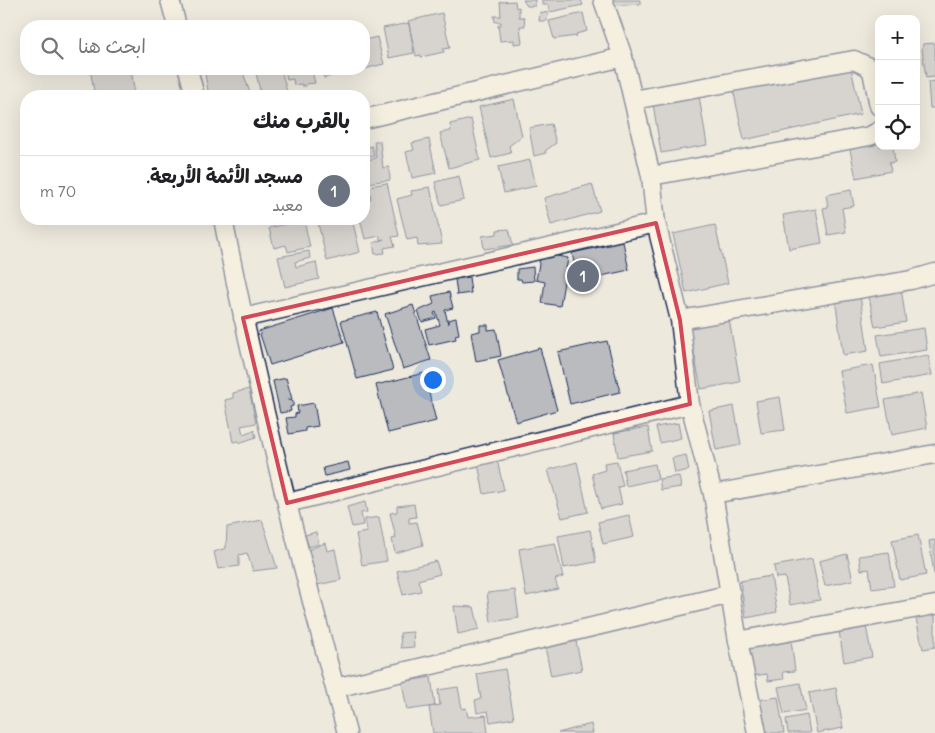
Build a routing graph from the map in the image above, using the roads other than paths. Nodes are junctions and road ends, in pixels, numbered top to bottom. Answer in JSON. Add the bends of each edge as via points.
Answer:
{"nodes":[{"id":1,"x":170,"y":0,"type":"edge"},
{"id":2,"x":603,"y":0,"type":"edge"},
{"id":3,"x":175,"y":20,"type":"edge"},
{"id":4,"x":624,"y":56,"type":"junction"},
{"id":5,"x":190,"y":75,"type":"edge"},
{"id":6,"x":193,"y":90,"type":"edge"},
{"id":7,"x":633,"y":100,"type":"junction"},
{"id":8,"x":879,"y":105,"type":"edge"},
{"id":9,"x":370,"y":118,"type":"edge"},
{"id":10,"x":875,"y":133,"type":"edge"},
{"id":11,"x":651,"y":176,"type":"junction"},
{"id":12,"x":656,"y":223,"type":"junction"},
{"id":13,"x":224,"y":225,"type":"edge"},
{"id":14,"x":935,"y":273,"type":"edge"},
{"id":15,"x":243,"y":318,"type":"junction"},
{"id":16,"x":680,"y":320,"type":"junction"},
{"id":17,"x":690,"y":404,"type":"junction"},
{"id":18,"x":935,"y":454,"type":"edge"},
{"id":19,"x":713,"y":494,"type":"junction"},
{"id":20,"x":287,"y":503,"type":"junction"},
{"id":21,"x":731,"y":594,"type":"junction"},
{"id":22,"x":935,"y":605,"type":"edge"},
{"id":23,"x":738,"y":642,"type":"junction"},
{"id":24,"x":335,"y":688,"type":"junction"},
{"id":25,"x":347,"y":733,"type":"edge"},
{"id":26,"x":758,"y":733,"type":"edge"}],
"edges":[{"from":1,"to":3,"type":"street"},
{"from":2,"to":4,"type":"street"},
{"from":4,"to":7,"type":"street"},
{"from":4,"to":9,"type":"street"},
{"from":5,"to":6,"type":"street"},
{"from":7,"to":8,"type":"street","via":[[854,60],[872,71]]},
{"from":7,"to":11,"type":"street"},
{"from":10,"to":11,"type":"street"},
{"from":11,"to":12,"type":"street"},
{"from":12,"to":15,"type":"street"},
{"from":12,"to":16,"type":"street"},
{"from":13,"to":15,"type":"street"},
{"from":14,"to":16,"type":"street","via":[[911,280]]},
{"from":15,"to":20,"type":"street"},
{"from":16,"to":17,"type":"street"},
{"from":17,"to":19,"type":"street"},
{"from":17,"to":20,"type":"street"},
{"from":18,"to":19,"type":"street"},
{"from":19,"to":21,"type":"street"},
{"from":20,"to":24,"type":"street"},
{"from":21,"to":23,"type":"street"},
{"from":21,"to":24,"type":"street"},
{"from":22,"to":23,"type":"street"},
{"from":23,"to":26,"type":"street"},
{"from":24,"to":25,"type":"street"}]}
